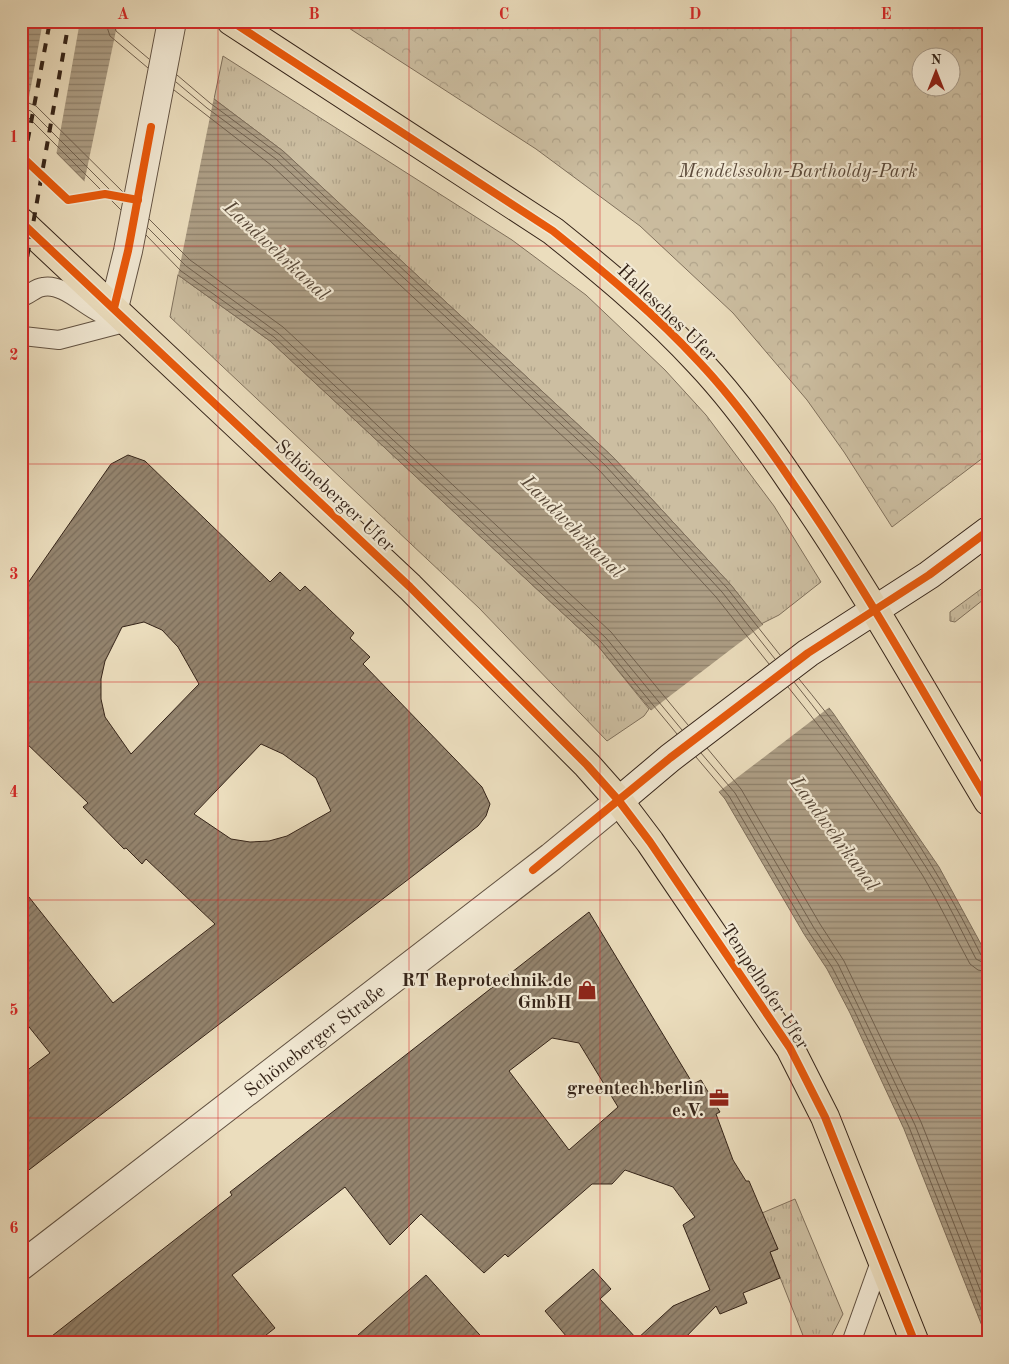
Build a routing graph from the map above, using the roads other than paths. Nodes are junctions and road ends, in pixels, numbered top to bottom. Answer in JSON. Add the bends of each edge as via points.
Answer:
{"nodes":[{"id":1,"x":231,"y":21,"type":"edge"},
{"id":2,"x":171,"y":23,"type":"edge"},
{"id":3,"x":21,"y":222,"type":"edge"},
{"id":4,"x":21,"y":297,"type":"edge"},
{"id":5,"x":121,"y":315,"type":"junction"},
{"id":6,"x":23,"y":336,"type":"dead end"},
{"id":7,"x":988,"y":531,"type":"edge"},
{"id":8,"x":874,"y":608,"type":"junction"},
{"id":9,"x":619,"y":801,"type":"junction"},
{"id":10,"x":988,"y":801,"type":"edge"},
{"id":11,"x":882,"y":1260,"type":"junction"},
{"id":12,"x":21,"y":1266,"type":"edge"},
{"id":13,"x":851,"y":1343,"type":"edge"},
{"id":14,"x":915,"y":1343,"type":"edge"}],
"edges":[{"from":1,"to":8,"type":"main road","name":"Hallesches Ufer","via":[[553,231],[649,312],[700,363],[759,434],[848,563]]},
{"from":2,"to":5,"type":"street","via":[[128,250]]},
{"from":3,"to":5,"type":"main road","name":"Schöneberger Ufer"},
{"from":4,"to":5,"type":"lane","via":[[45,286],[70,292],[82,304],[100,313]]},
{"from":5,"to":6,"type":"lane","via":[[59,340]]},
{"from":5,"to":9,"type":"main road","name":"Schöneberger Ufer","via":[[410,587],[588,765]]},
{"from":7,"to":8,"type":"street","via":[[929,575]]},
{"from":8,"to":9,"type":"street","name":"Schöneberger Straße","via":[[808,652]]},
{"from":8,"to":10,"type":"main road","name":"Hallesches Ufer"},
{"from":9,"to":11,"type":"main road","name":"Tempelhofer Ufer","via":[[790,1048],[825,1117]]},
{"from":9,"to":12,"type":"street","name":"Schöneberger Straße","via":[[552,857]]},
{"from":11,"to":13,"type":"lane"},
{"from":11,"to":14,"type":"main road","name":"Tempelhofer Ufer"}]}
